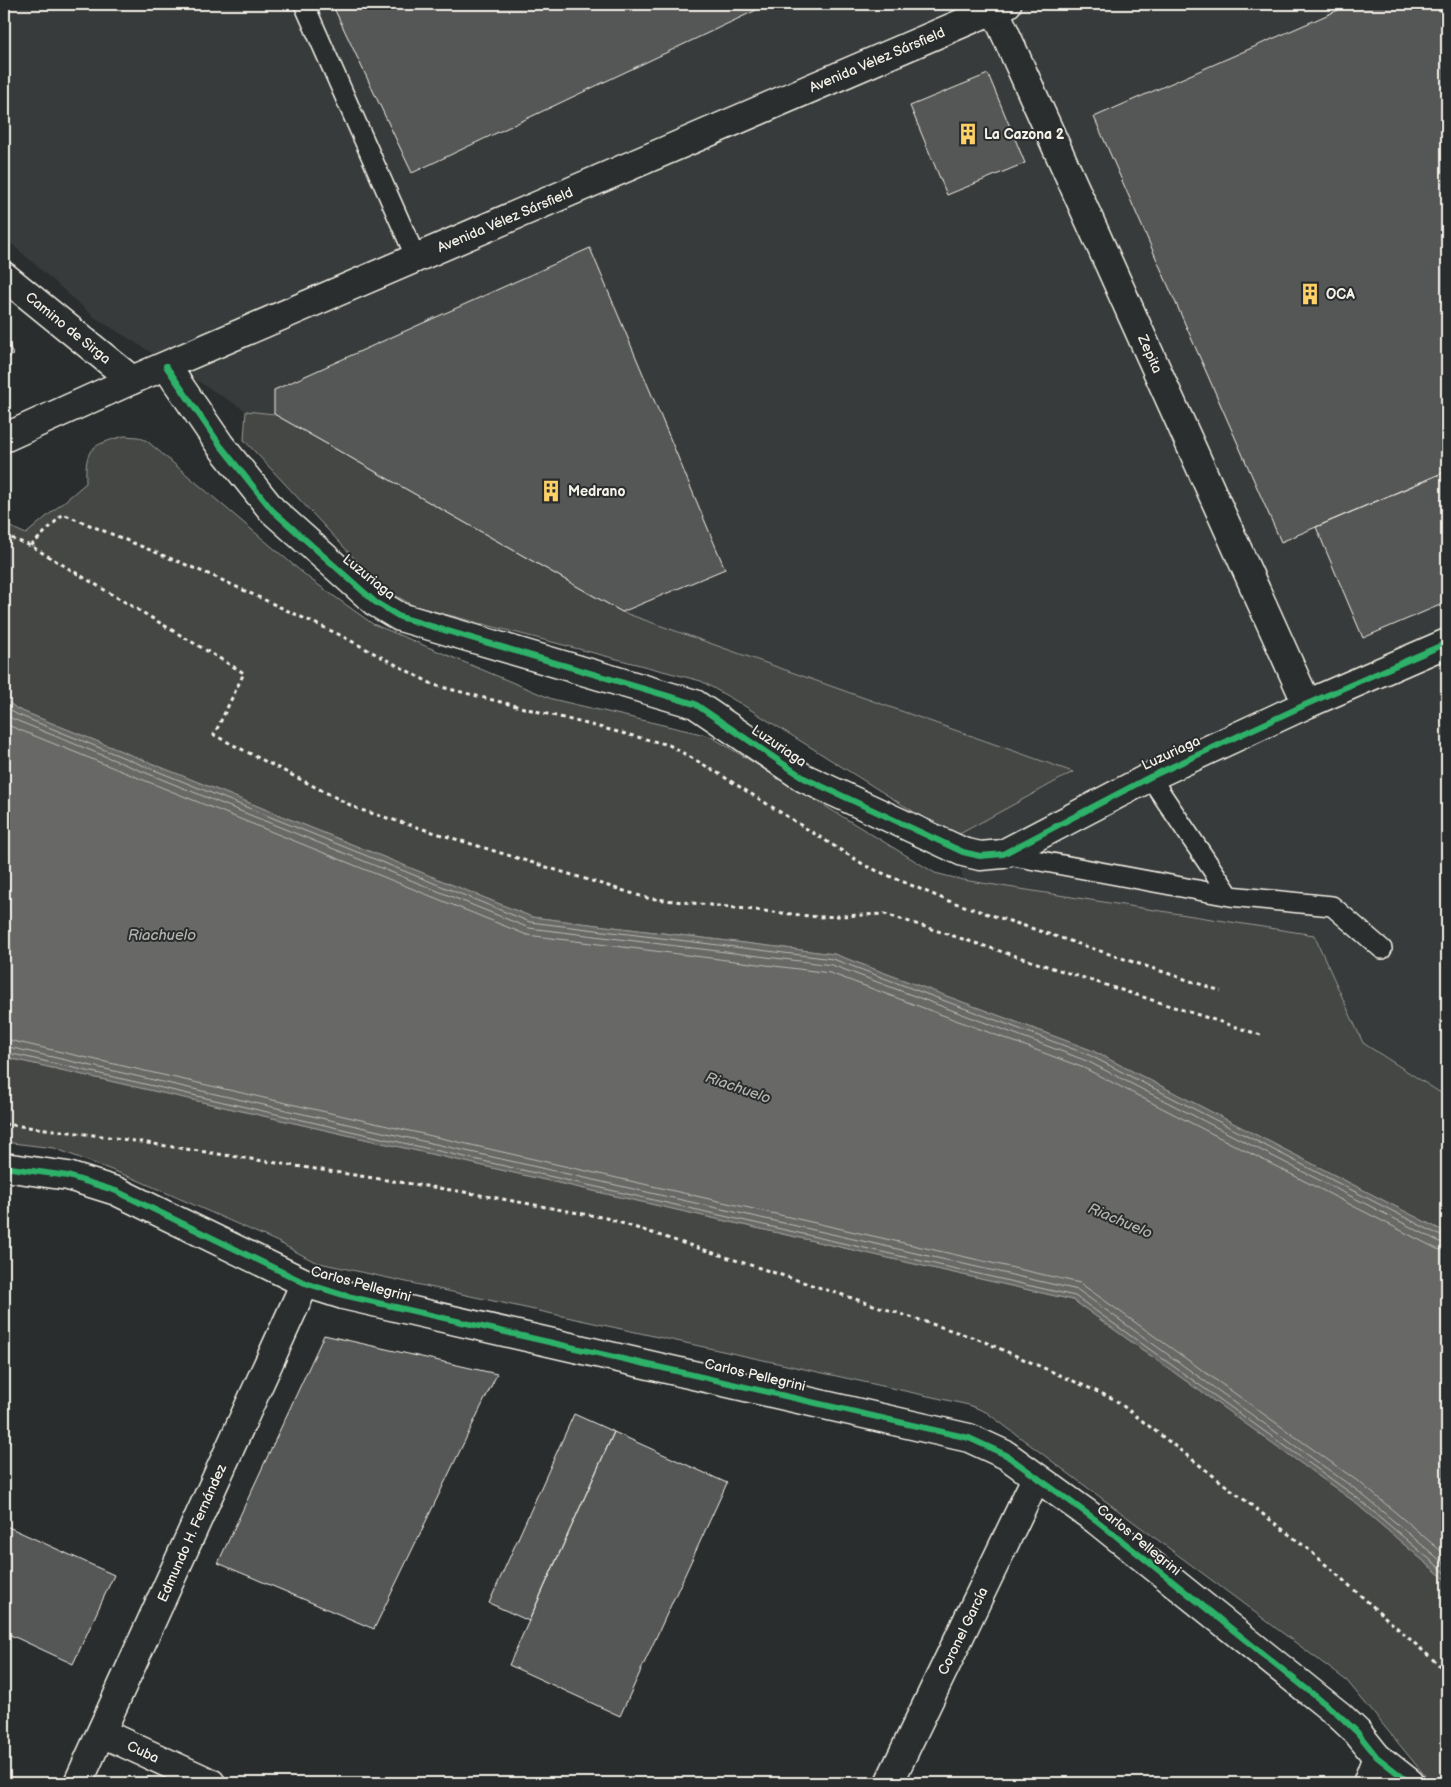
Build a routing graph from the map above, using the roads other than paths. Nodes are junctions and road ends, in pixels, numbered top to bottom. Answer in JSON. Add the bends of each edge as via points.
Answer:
{"nodes":[{"id":1,"x":304,"y":4,"type":"edge"},
{"id":2,"x":998,"y":6,"type":"edge"},
{"id":3,"x":416,"y":258,"type":"junction"},
{"id":4,"x":4,"y":276,"type":"edge"},
{"id":5,"x":166,"y":366,"type":"junction"},
{"id":6,"x":132,"y":380,"type":"junction"},
{"id":7,"x":4,"y":438,"type":"edge"},
{"id":8,"x":1447,"y":643,"type":"edge"},
{"id":9,"x":1307,"y":704,"type":"junction"},
{"id":10,"x":1150,"y":776,"type":"junction"},
{"id":11,"x":1003,"y":854,"type":"junction"},
{"id":12,"x":1230,"y":896,"type":"junction"},
{"id":13,"x":1382,"y":949,"type":"dead end"},
{"id":14,"x":4,"y":1167,"type":"edge"},
{"id":15,"x":305,"y":1283,"type":"junction"},
{"id":16,"x":1036,"y":1478,"type":"junction"},
{"id":17,"x":102,"y":1733,"type":"junction"},
{"id":18,"x":1377,"y":1757,"type":"junction"},
{"id":19,"x":78,"y":1783,"type":"edge"},
{"id":20,"x":211,"y":1783,"type":"edge"},
{"id":21,"x":889,"y":1783,"type":"edge"},
{"id":22,"x":1367,"y":1783,"type":"edge"},
{"id":23,"x":1385,"y":1783,"type":"edge"},
{"id":24,"x":1410,"y":1783,"type":"edge"}],
"edges":[{"from":1,"to":3,"type":"lane"},
{"from":2,"to":3,"type":"street","name":"Avenida Vélez Sársfield"},
{"from":2,"to":9,"type":"street","name":"Zepita"},
{"from":3,"to":5,"type":"street","name":"Avenida Vélez Sársfield"},
{"from":4,"to":6,"type":"street","name":"Camino de Sirga"},
{"from":5,"to":6,"type":"street","name":"Avenida Vélez Sársfield"},
{"from":5,"to":11,"type":"street","name":"Luzuriaga","via":[[220,445],[272,510],[376,602],[400,617],[695,704],[804,778],[963,852],[980,856]]},
{"from":6,"to":7,"type":"street","name":"Avenida Vélez Sársfield"},
{"from":8,"to":9,"type":"street","name":"Luzuriaga"},
{"from":9,"to":10,"type":"street","name":"Luzuriaga"},
{"from":10,"to":11,"type":"street","name":"Luzuriaga"},
{"from":10,"to":12,"type":"lane"},
{"from":11,"to":12,"type":"lane"},
{"from":12,"to":13,"type":"lane","via":[[1332,906]]},
{"from":14,"to":15,"type":"street","name":"Carlos Pellegrini","via":[[68,1176],[116,1191]]},
{"from":15,"to":16,"type":"street","name":"Carlos Pellegrini","via":[[353,1297],[969,1438],[1006,1455]]},
{"from":15,"to":17,"type":"street","name":"Edmundo H. Fernández"},
{"from":16,"to":18,"type":"street","name":"Carlos Pellegrini","via":[[1096,1520],[1340,1714]]},
{"from":16,"to":21,"type":"street","name":"Coronel García"},
{"from":17,"to":19,"type":"street","name":"Edmundo H. Fernández"},
{"from":17,"to":20,"type":"street","name":"Cuba"},
{"from":18,"to":22,"type":"street"},
{"from":18,"to":23,"type":"street","name":"Carlos Pellegrini"},
{"from":18,"to":24,"type":"street","name":"Carlos Pellegrini"}]}
